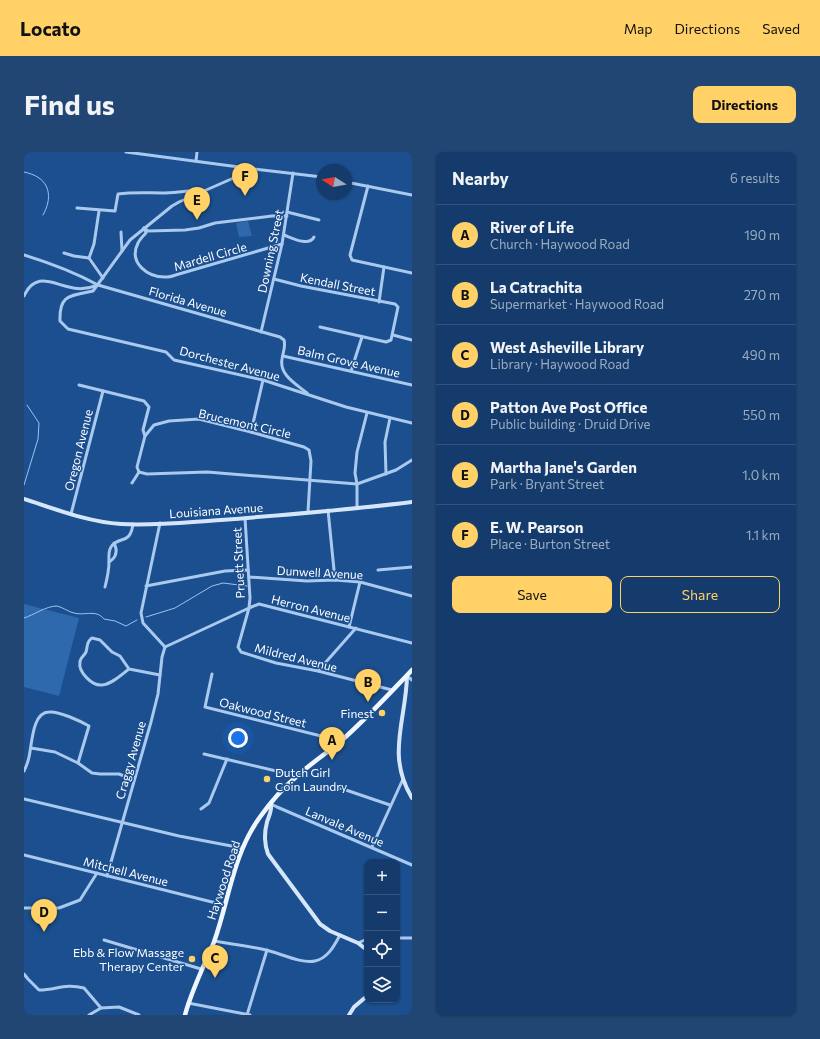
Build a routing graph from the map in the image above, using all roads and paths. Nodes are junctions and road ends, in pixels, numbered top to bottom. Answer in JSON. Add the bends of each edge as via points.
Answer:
{"nodes":[{"id":1,"x":126,"y":152,"type":"edge"},
{"id":2,"x":197,"y":152,"type":"edge"},
{"id":3,"x":196,"y":160,"type":"junction"},
{"id":4,"x":254,"y":169,"type":"junction"},
{"id":5,"x":294,"y":173,"type":"junction"},
{"id":6,"x":316,"y":176,"type":"edge"},
{"id":7,"x":352,"y":183,"type":"edge"},
{"id":8,"x":368,"y":186,"type":"junction"},
{"id":9,"x":204,"y":191,"type":"junction"},
{"id":10,"x":412,"y":195,"type":"edge"},
{"id":11,"x":77,"y":208,"type":"dead end"},
{"id":12,"x":99,"y":211,"type":"junction"},
{"id":13,"x":287,"y":214,"type":"junction"},
{"id":14,"x":319,"y":220,"type":"dead end"},
{"id":15,"x":144,"y":228,"type":"junction"},
{"id":16,"x":121,"y":232,"type":"dead end"},
{"id":17,"x":284,"y":235,"type":"junction"},
{"id":18,"x":314,"y":237,"type":"dead end"},
{"id":19,"x":282,"y":244,"type":"junction"},
{"id":20,"x":122,"y":251,"type":"junction"},
{"id":21,"x":64,"y":253,"type":"dead end"},
{"id":22,"x":24,"y":255,"type":"edge"},
{"id":23,"x":89,"y":258,"type":"junction"},
{"id":24,"x":384,"y":267,"type":"junction"},
{"id":25,"x":412,"y":273,"type":"edge"},
{"id":26,"x":103,"y":278,"type":"junction"},
{"id":27,"x":274,"y":279,"type":"junction"},
{"id":28,"x":98,"y":285,"type":"junction"},
{"id":29,"x":24,"y":296,"type":"edge"},
{"id":30,"x":378,"y":302,"type":"junction"},
{"id":31,"x":320,"y":327,"type":"dead end"},
{"id":32,"x":260,"y":332,"type":"junction"},
{"id":33,"x":393,"y":335,"type":"junction"},
{"id":34,"x":362,"y":337,"type":"junction"},
{"id":35,"x":412,"y":340,"type":"edge"},
{"id":36,"x":283,"y":356,"type":"junction"},
{"id":37,"x":351,"y":371,"type":"junction"},
{"id":38,"x":263,"y":380,"type":"junction"},
{"id":39,"x":78,"y":384,"type":"dead end"},
{"id":40,"x":412,"y":385,"type":"edge"},
{"id":41,"x":103,"y":392,"type":"junction"},
{"id":42,"x":308,"y":395,"type":"junction"},
{"id":43,"x":367,"y":413,"type":"junction"},
{"id":44,"x":390,"y":418,"type":"junction"},
{"id":45,"x":412,"y":423,"type":"edge"},
{"id":46,"x":250,"y":432,"type":"junction"},
{"id":47,"x":145,"y":436,"type":"junction"},
{"id":48,"x":412,"y":460,"type":"edge"},
{"id":49,"x":139,"y":472,"type":"junction"},
{"id":50,"x":386,"y":474,"type":"junction"},
{"id":51,"x":310,"y":480,"type":"junction"},
{"id":52,"x":132,"y":483,"type":"dead end"},
{"id":53,"x":357,"y":484,"type":"junction"},
{"id":54,"x":24,"y":499,"type":"edge"},
{"id":55,"x":412,"y":502,"type":"edge"},
{"id":56,"x":357,"y":507,"type":"junction"},
{"id":57,"x":328,"y":510,"type":"junction"},
{"id":58,"x":308,"y":512,"type":"junction"},
{"id":59,"x":71,"y":514,"type":"junction"},
{"id":60,"x":245,"y":518,"type":"junction"},
{"id":61,"x":160,"y":523,"type":"junction"},
{"id":62,"x":133,"y":524,"type":"junction"},
{"id":63,"x":114,"y":543,"type":"junction"},
{"id":64,"x":109,"y":562,"type":"junction"},
{"id":65,"x":412,"y":567,"type":"edge"},
{"id":66,"x":248,"y":570,"type":"junction"},
{"id":67,"x":378,"y":570,"type":"dead end"},
{"id":68,"x":249,"y":577,"type":"junction"},
{"id":69,"x":335,"y":580,"type":"junction"},
{"id":70,"x":360,"y":582,"type":"junction"},
{"id":71,"x":146,"y":586,"type":"junction"},
{"id":72,"x":105,"y":587,"type":"dead end"},
{"id":73,"x":412,"y":596,"type":"edge"},
{"id":74,"x":249,"y":608,"type":"junction"},
{"id":75,"x":349,"y":627,"type":"junction"},
{"id":76,"x":356,"y":628,"type":"junction"},
{"id":77,"x":412,"y":643,"type":"edge"},
{"id":78,"x":165,"y":647,"type":"junction"},
{"id":79,"x":129,"y":669,"type":"junction"},
{"id":80,"x":412,"y":670,"type":"edge"},
{"id":81,"x":318,"y":671,"type":"junction"},
{"id":82,"x":212,"y":674,"type":"dead end"},
{"id":83,"x":160,"y":675,"type":"junction"},
{"id":84,"x":407,"y":676,"type":"junction"},
{"id":85,"x":412,"y":680,"type":"edge"},
{"id":86,"x":392,"y":690,"type":"junction"},
{"id":87,"x":341,"y":741,"type":"junction"},
{"id":88,"x":31,"y":748,"type":"junction"},
{"id":89,"x":204,"y":754,"type":"dead end"},
{"id":90,"x":227,"y":760,"type":"junction"},
{"id":91,"x":78,"y":763,"type":"junction"},
{"id":92,"x":24,"y":772,"type":"edge"},
{"id":93,"x":295,"y":777,"type":"junction"},
{"id":94,"x":403,"y":779,"type":"junction"},
{"id":95,"x":134,"y":780,"type":"junction"},
{"id":96,"x":340,"y":788,"type":"dead end"},
{"id":97,"x":412,"y":798,"type":"edge"},
{"id":98,"x":24,"y":799,"type":"edge"},
{"id":99,"x":271,"y":804,"type":"junction"},
{"id":100,"x":390,"y":806,"type":"junction"},
{"id":101,"x":202,"y":809,"type":"dead end"},
{"id":102,"x":122,"y":822,"type":"junction"},
{"id":103,"x":372,"y":847,"type":"junction"},
{"id":104,"x":242,"y":848,"type":"junction"},
{"id":105,"x":24,"y":854,"type":"edge"},
{"id":106,"x":412,"y":865,"type":"edge"},
{"id":107,"x":97,"y":873,"type":"junction"},
{"id":108,"x":107,"y":876,"type":"junction"},
{"id":109,"x":224,"y":905,"type":"junction"},
{"id":110,"x":24,"y":908,"type":"edge"},
{"id":111,"x":340,"y":935,"type":"junction"},
{"id":112,"x":400,"y":938,"type":"edge"},
{"id":113,"x":412,"y":938,"type":"edge"},
{"id":114,"x":104,"y":940,"type":"dead end"},
{"id":115,"x":364,"y":940,"type":"edge"},
{"id":116,"x":214,"y":941,"type":"junction"},
{"id":117,"x":358,"y":943,"type":"junction"},
{"id":118,"x":364,"y":948,"type":"edge"},
{"id":119,"x":267,"y":950,"type":"junction"},
{"id":120,"x":202,"y":969,"type":"junction"},
{"id":121,"x":24,"y":974,"type":"edge"},
{"id":122,"x":364,"y":999,"type":"edge"},
{"id":123,"x":188,"y":1003,"type":"junction"},
{"id":124,"x":101,"y":1008,"type":"junction"},
{"id":125,"x":89,"y":1015,"type":"edge"},
{"id":126,"x":139,"y":1015,"type":"edge"},
{"id":127,"x":185,"y":1015,"type":"edge"},
{"id":128,"x":248,"y":1015,"type":"edge"},
{"id":129,"x":349,"y":1015,"type":"edge"}],
"edges":[{"from":1,"to":3,"type":"street"},
{"from":2,"to":3,"type":"street"},
{"from":3,"to":4,"type":"street"},
{"from":4,"to":5,"type":"street"},
{"from":4,"to":9,"type":"street"},
{"from":5,"to":6,"type":"street"},
{"from":5,"to":13,"type":"street","name":"Downing Street"},
{"from":7,"to":8,"type":"street"},
{"from":8,"to":10,"type":"street"},
{"from":8,"to":24,"type":"street","via":[[350,258]]},
{"from":9,"to":12,"type":"street","via":[[118,194],[115,211]]},
{"from":9,"to":15,"type":"street","via":[[172,206]]},
{"from":11,"to":12,"type":"street"},
{"from":12,"to":23,"type":"street"},
{"from":13,"to":14,"type":"street"},
{"from":13,"to":15,"type":"street","via":[[215,223],[185,230],[148,231]]},
{"from":13,"to":17,"type":"street","name":"Downing Street"},
{"from":15,"to":19,"type":"street","name":"Mardell Circle","via":[[146,233],[138,242],[136,258],[147,273],[156,276],[180,274]]},
{"from":15,"to":20,"type":"street"},
{"from":16,"to":20,"type":"street"},
{"from":17,"to":18,"type":"street","via":[[310,242]]},
{"from":17,"to":19,"type":"street","name":"Downing Street"},
{"from":19,"to":27,"type":"street","name":"Downing Street"},
{"from":20,"to":26,"type":"street"},
{"from":21,"to":23,"type":"street"},
{"from":22,"to":28,"type":"street","name":"Florida Avenue","via":[[51,263]]},
{"from":23,"to":26,"type":"street"},
{"from":24,"to":25,"type":"street"},
{"from":24,"to":30,"type":"street"},
{"from":26,"to":28,"type":"street"},
{"from":27,"to":30,"type":"street","name":"Kendall Street"},
{"from":27,"to":32,"type":"street","name":"Downing Street"},
{"from":28,"to":29,"type":"street","via":[[79,289],[43,280],[31,286]]},
{"from":28,"to":32,"type":"street","name":"Florida Avenue"},
{"from":28,"to":38,"type":"street","name":"Dorchester Avenue","via":[[93,292],[71,296],[63,301],[59,309],[60,321],[68,329],[166,352],[174,360]]},
{"from":30,"to":33,"type":"street","name":"Kendall Street","via":[[398,307]]},
{"from":31,"to":34,"type":"street"},
{"from":32,"to":36,"type":"street","name":"Florida Avenue","via":[[280,336],[284,340],[286,346]]},
{"from":33,"to":34,"type":"street","via":[[391,340],[386,342]]},
{"from":33,"to":35,"type":"street"},
{"from":34,"to":37,"type":"street"},
{"from":36,"to":37,"type":"street","name":"Balm Grove Avenue"},
{"from":36,"to":42,"type":"street","name":"Florida Avenue","via":[[282,370]]},
{"from":37,"to":40,"type":"street","name":"Balm Grove Avenue"},
{"from":38,"to":42,"type":"street","name":"Dorchester Avenue"},
{"from":38,"to":46,"type":"street"},
{"from":39,"to":41,"type":"street"},
{"from":41,"to":47,"type":"street","via":[[144,401],[147,404],[149,407],[143,430]]},
{"from":41,"to":59,"type":"street","name":"Oregon Avenue"},
{"from":42,"to":43,"type":"street","name":"Dorchester Avenue"},
{"from":43,"to":44,"type":"street","name":"Dorchester Avenue"},
{"from":43,"to":53,"type":"street","via":[[357,452]]},
{"from":44,"to":45,"type":"street","name":"Dorchester Avenue"},
{"from":44,"to":50,"type":"street","via":[[385,442]]},
{"from":46,"to":47,"type":"street","name":"Brucemont Circle","via":[[199,419],[162,422],[154,425]]},
{"from":46,"to":51,"type":"street","name":"Brucemont Circle","via":[[309,450]]},
{"from":47,"to":49,"type":"street","via":[[137,467]]},
{"from":48,"to":50,"type":"street"},
{"from":49,"to":51,"type":"street","via":[[207,472]]},
{"from":49,"to":52,"type":"street"},
{"from":50,"to":53,"type":"street"},
{"from":51,"to":53,"type":"street"},
{"from":51,"to":58,"type":"street","name":"Brucemont Circle"},
{"from":53,"to":56,"type":"street"},
{"from":54,"to":59,"type":"street","name":"Louisiana Avenue"},
{"from":55,"to":56,"type":"street","name":"Louisiana Avenue"},
{"from":56,"to":57,"type":"street","name":"Louisiana Avenue"},
{"from":57,"to":58,"type":"street","name":"Louisiana Avenue"},
{"from":57,"to":69,"type":"street"},
{"from":58,"to":60,"type":"street","name":"Louisiana Avenue"},
{"from":59,"to":62,"type":"street","name":"Louisiana Avenue","via":[[103,522]]},
{"from":60,"to":61,"type":"street","name":"Louisiana Avenue"},
{"from":60,"to":66,"type":"street","name":"Pruett Street"},
{"from":61,"to":62,"type":"street","name":"Louisiana Avenue"},
{"from":61,"to":71,"type":"street"},
{"from":62,"to":63,"type":"street","via":[[129,537]]},
{"from":63,"to":64,"type":"street","via":[[108,556]]},
{"from":63,"to":64,"type":"street","via":[[116,557]]},
{"from":64,"to":72,"type":"street"},
{"from":65,"to":67,"type":"street"},
{"from":66,"to":68,"type":"street","name":"Pruett Street"},
{"from":66,"to":71,"type":"street","via":[[225,571]]},
{"from":68,"to":69,"type":"street","name":"Dunwell Avenue"},
{"from":68,"to":74,"type":"street","name":"Pruett Street"},
{"from":69,"to":70,"type":"street","name":"Dunwell Avenue"},
{"from":70,"to":73,"type":"street","name":"Dunwell Avenue"},
{"from":70,"to":75,"type":"street"},
{"from":71,"to":78,"type":"street","via":[[141,613],[143,623]]},
{"from":74,"to":75,"type":"street","name":"Herron Avenue","via":[[259,604]]},
{"from":74,"to":78,"type":"street","name":"Herron Avenue"},
{"from":74,"to":81,"type":"street","name":"Mildred Avenue","via":[[238,647],[241,652],[276,663]]},
{"from":75,"to":76,"type":"street","name":"Herron Avenue"},
{"from":76,"to":77,"type":"street","name":"Herron Avenue"},
{"from":76,"to":81,"type":"street"},
{"from":78,"to":83,"type":"street","name":"Craggy Avenue"},
{"from":79,"to":79,"type":"street","via":[[120,656],[104,643],[92,638],[87,643],[79,665],[81,671],[94,684],[101,685]]},
{"from":79,"to":83,"type":"street"},
{"from":80,"to":84,"type":"main road","name":"Haywood Road"},
{"from":81,"to":86,"type":"street","name":"Mildred Avenue"},
{"from":82,"to":87,"type":"street","name":"Oakwood Street","via":[[205,707]]},
{"from":83,"to":95,"type":"street","name":"Craggy Avenue","via":[[158,694]]},
{"from":84,"to":85,"type":"street"},
{"from":84,"to":86,"type":"main road","name":"Haywood Road"},
{"from":84,"to":94,"type":"street","via":[[398,738],[398,758]]},
{"from":86,"to":87,"type":"main road","name":"Haywood Road"},
{"from":87,"to":93,"type":"main road","name":"Haywood Road"},
{"from":88,"to":91,"type":"street","via":[[55,752]]},
{"from":88,"to":91,"type":"street","via":[[35,725],[41,715],[48,712],[71,717],[90,726]]},
{"from":88,"to":92,"type":"street"},
{"from":89,"to":90,"type":"street"},
{"from":90,"to":93,"type":"street"},
{"from":90,"to":101,"type":"street","via":[[209,803]]},
{"from":91,"to":95,"type":"street","via":[[92,773],[119,774]]},
{"from":93,"to":99,"type":"main road","name":"Haywood Road"},
{"from":94,"to":97,"type":"street"},
{"from":94,"to":100,"type":"street"},
{"from":95,"to":102,"type":"street","name":"Craggy Avenue"},
{"from":96,"to":100,"type":"street"},
{"from":98,"to":102,"type":"street"},
{"from":99,"to":103,"type":"street","name":"Lanvale Avenue"},
{"from":99,"to":104,"type":"main road","name":"Haywood Road","via":[[254,825]]},
{"from":99,"to":111,"type":"street","via":[[264,840],[268,854],[320,924],[330,932]]},
{"from":100,"to":103,"type":"street"},
{"from":102,"to":104,"type":"street"},
{"from":102,"to":108,"type":"street","name":"Craggy Avenue"},
{"from":103,"to":106,"type":"street","name":"Lanvale Avenue"},
{"from":104,"to":109,"type":"main road","name":"Haywood Road"},
{"from":105,"to":107,"type":"street","name":"Mitchell Avenue"},
{"from":107,"to":108,"type":"street","name":"Mitchell Avenue"},
{"from":107,"to":110,"type":"street","via":[[80,900],[59,908]]},
{"from":108,"to":109,"type":"street","name":"Mitchell Avenue"},
{"from":109,"to":116,"type":"main road","name":"Haywood Road"},
{"from":111,"to":117,"type":"street"},
{"from":111,"to":119,"type":"street","via":[[324,957],[314,961],[303,961]]},
{"from":112,"to":113,"type":"street"},
{"from":114,"to":120,"type":"street"},
{"from":115,"to":117,"type":"street"},
{"from":116,"to":119,"type":"street"},
{"from":116,"to":120,"type":"main road","name":"Haywood Road"},
{"from":117,"to":118,"type":"street"},
{"from":119,"to":128,"type":"street"},
{"from":120,"to":123,"type":"main road","name":"Haywood Road"},
{"from":121,"to":124,"type":"street","via":[[39,990],[66,986],[84,988]]},
{"from":122,"to":129,"type":"street"},
{"from":123,"to":127,"type":"main road","name":"Haywood Road"},
{"from":123,"to":128,"type":"street"},
{"from":124,"to":125,"type":"street"},
{"from":124,"to":126,"type":"street","via":[[119,1007]]}]}
